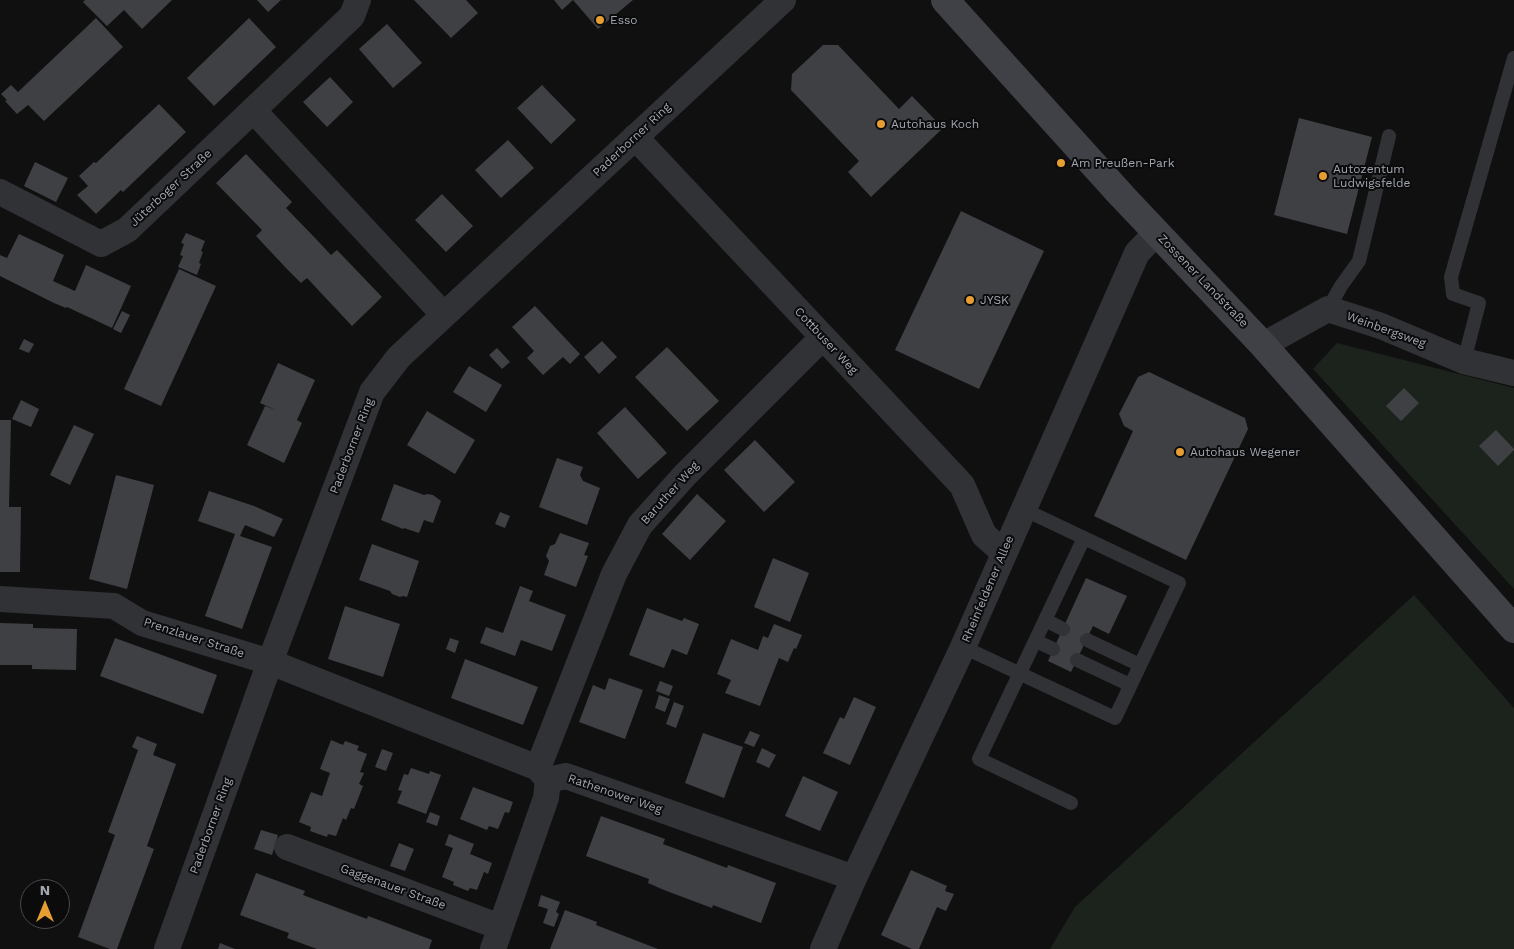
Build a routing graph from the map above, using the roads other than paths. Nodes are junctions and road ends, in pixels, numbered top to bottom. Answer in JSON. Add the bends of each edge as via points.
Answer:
{"nodes":[{"id":1,"x":358,"y":0,"type":"edge"},
{"id":2,"x":783,"y":0,"type":"edge"},
{"id":3,"x":945,"y":0,"type":"edge"},
{"id":4,"x":1514,"y":58,"type":"edge"},
{"id":5,"x":253,"y":110,"type":"junction"},
{"id":6,"x":1388,"y":136,"type":"dead end"},
{"id":7,"x":635,"y":137,"type":"junction"},
{"id":8,"x":0,"y":192,"type":"edge"},
{"id":9,"x":1156,"y":232,"type":"junction"},
{"id":10,"x":1328,"y":309,"type":"junction"},
{"id":11,"x":444,"y":315,"type":"junction"},
{"id":12,"x":822,"y":338,"type":"junction"},
{"id":13,"x":1264,"y":345,"type":"junction"},
{"id":14,"x":1464,"y":361,"type":"junction"},
{"id":15,"x":1514,"y":373,"type":"edge"},
{"id":16,"x":1023,"y":509,"type":"junction"},
{"id":17,"x":1084,"y":538,"type":"junction"},
{"id":18,"x":1003,"y":552,"type":"junction"},
{"id":19,"x":0,"y":599,"type":"edge"},
{"id":20,"x":1045,"y":620,"type":"junction"},
{"id":21,"x":1063,"y":629,"type":"dead end"},
{"id":22,"x":1514,"y":629,"type":"edge"},
{"id":23,"x":1087,"y":640,"type":"dead end"},
{"id":24,"x":1036,"y":641,"type":"junction"},
{"id":25,"x":963,"y":647,"type":"junction"},
{"id":26,"x":1053,"y":650,"type":"dead end"},
{"id":27,"x":1077,"y":660,"type":"dead end"},
{"id":28,"x":270,"y":662,"type":"junction"},
{"id":29,"x":1140,"y":665,"type":"junction"},
{"id":30,"x":1020,"y":674,"type":"junction"},
{"id":31,"x":1130,"y":685,"type":"junction"},
{"id":32,"x":543,"y":774,"type":"junction"},
{"id":33,"x":1071,"y":803,"type":"dead end"},
{"id":34,"x":287,"y":847,"type":"dead end"},
{"id":35,"x":854,"y":878,"type":"junction"},
{"id":36,"x":497,"y":938,"type":"edge"},
{"id":37,"x":167,"y":949,"type":"edge"},
{"id":38,"x":823,"y":949,"type":"edge"}],
"edges":[{"from":1,"to":5,"type":"street","name":"Jüterboger Straße","via":[[352,16]]},
{"from":2,"to":7,"type":"street","name":"Paderborner Ring"},
{"from":3,"to":9,"type":"main road","name":"Zossener Landstraße"},
{"from":4,"to":14,"type":"lane","via":[[1451,277],[1453,294],[1479,303]]},
{"from":5,"to":8,"type":"street","name":"Jüterboger Straße","via":[[127,230],[101,244]]},
{"from":5,"to":11,"type":"street"},
{"from":6,"to":10,"type":"lane","via":[[1359,261]]},
{"from":7,"to":11,"type":"street","name":"Paderborner Ring"},
{"from":7,"to":12,"type":"street","name":"Cottbuser Weg"},
{"from":9,"to":13,"type":"main road","name":"Zossener Landstraße"},
{"from":9,"to":16,"type":"street","name":"Rheinfeldener Allee","via":[[1137,253]]},
{"from":10,"to":13,"type":"street"},
{"from":10,"to":14,"type":"street","name":"Weinbergsweg","via":[[1381,326]]},
{"from":11,"to":28,"type":"street","name":"Paderborner Ring","via":[[399,358],[372,392]]},
{"from":12,"to":18,"type":"street","name":"Cottbuser Weg","via":[[962,486],[984,535]]},
{"from":12,"to":32,"type":"street","name":"Baruther Weg","via":[[640,524],[614,574]]},
{"from":13,"to":22,"type":"main road","name":"Zossener Landstraße"},
{"from":14,"to":15,"type":"street","name":"Weinbergsweg"},
{"from":16,"to":17,"type":"lane"},
{"from":16,"to":18,"type":"street","name":"Rheinfeldener Allee"},
{"from":17,"to":20,"type":"lane"},
{"from":17,"to":29,"type":"lane","via":[[1179,582]]},
{"from":18,"to":25,"type":"street","name":"Rheinfeldener Allee"},
{"from":19,"to":28,"type":"street","name":"Prenzlauer Straße","via":[[114,606],[142,623]]},
{"from":20,"to":21,"type":"lane"},
{"from":20,"to":24,"type":"lane"},
{"from":23,"to":29,"type":"lane"},
{"from":24,"to":26,"type":"lane"},
{"from":24,"to":30,"type":"lane"},
{"from":25,"to":30,"type":"lane"},
{"from":25,"to":35,"type":"street","name":"Rheinfeldener Allee"},
{"from":27,"to":31,"type":"lane"},
{"from":28,"to":32,"type":"street","name":"Rathenower Weg"},
{"from":28,"to":37,"type":"street","name":"Paderborner Ring"},
{"from":29,"to":31,"type":"lane"},
{"from":30,"to":31,"type":"lane","via":[[1115,718]]},
{"from":30,"to":33,"type":"lane","via":[[979,759]]},
{"from":32,"to":35,"type":"street","name":"Rathenower Weg","via":[[566,776]]},
{"from":32,"to":36,"type":"street","name":"Gaggenauer Straße","via":[[546,798]]},
{"from":34,"to":36,"type":"street","name":"Gaggenauer Straße"},
{"from":35,"to":38,"type":"street","name":"Rheinfeldener Allee"}]}
